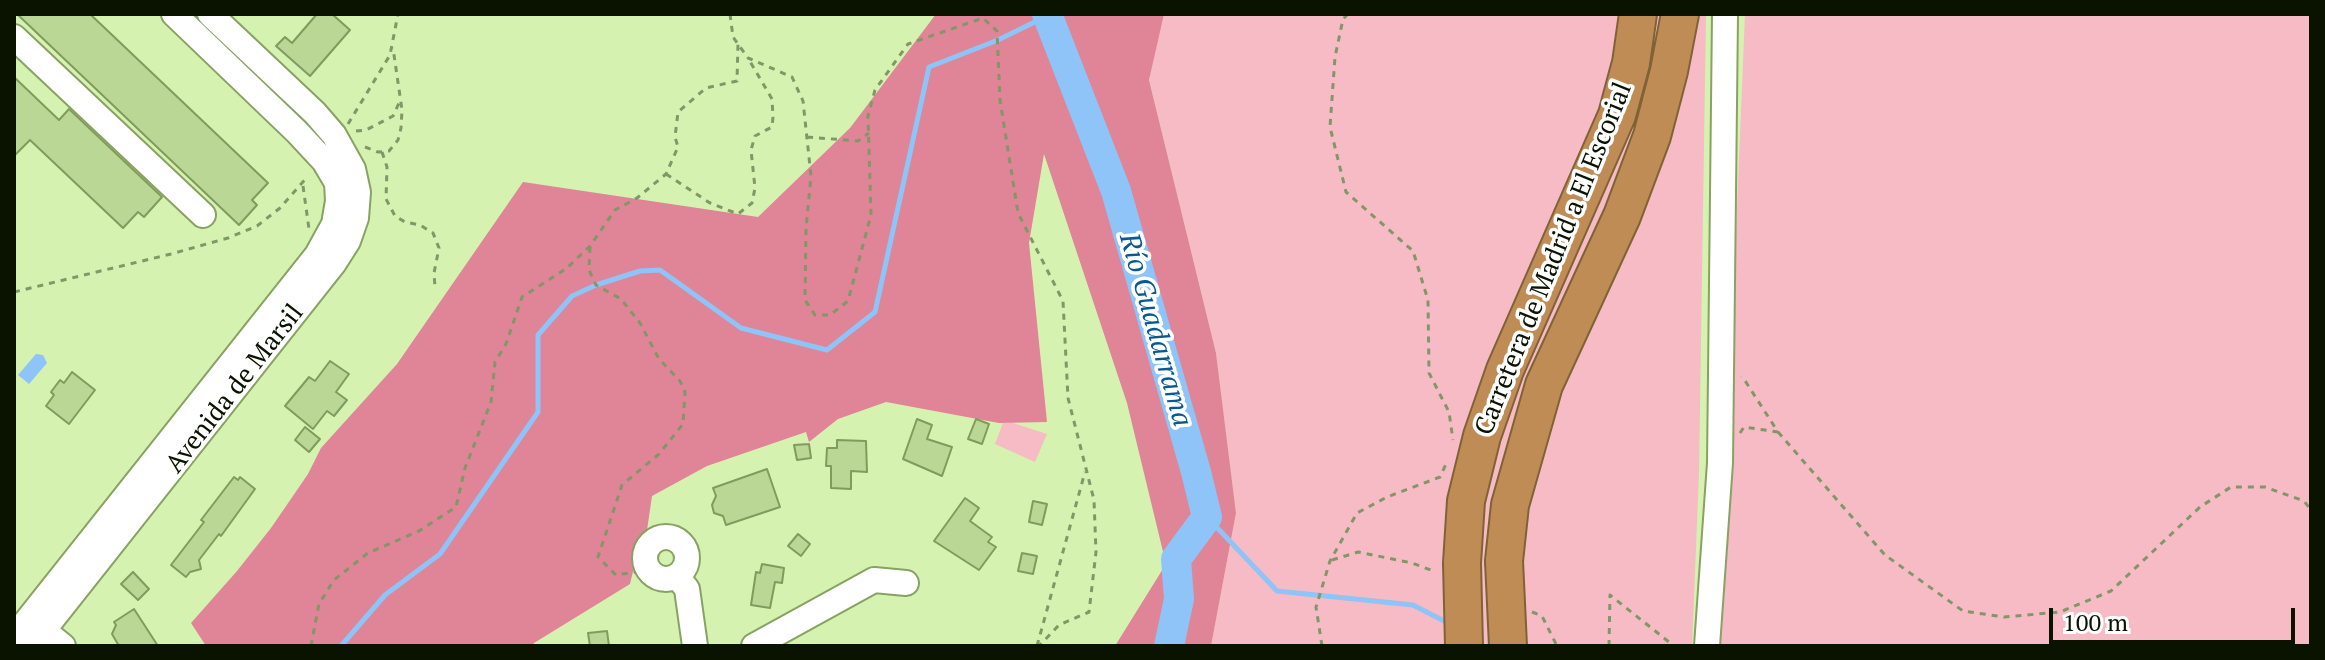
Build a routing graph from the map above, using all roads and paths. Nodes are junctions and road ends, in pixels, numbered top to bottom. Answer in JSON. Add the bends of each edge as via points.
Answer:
{"nodes":[{"id":1,"x":174,"y":14,"type":"edge"},
{"id":2,"x":210,"y":14,"type":"edge"},
{"id":3,"x":398,"y":14,"type":"edge"},
{"id":4,"x":730,"y":14,"type":"edge"},
{"id":5,"x":1348,"y":14,"type":"edge"},
{"id":6,"x":1638,"y":14,"type":"edge"},
{"id":7,"x":1680,"y":14,"type":"edge"},
{"id":8,"x":1725,"y":14,"type":"edge"},
{"id":9,"x":14,"y":37,"type":"edge"},
{"id":10,"x":392,"y":43,"type":"junction"},
{"id":11,"x":738,"y":43,"type":"junction"},
{"id":12,"x":748,"y":58,"type":"junction"},
{"id":13,"x":401,"y":98,"type":"junction"},
{"id":14,"x":337,"y":133,"type":"junction"},
{"id":15,"x":869,"y":133,"type":"junction"},
{"id":16,"x":807,"y":137,"type":"junction"},
{"id":17,"x":382,"y":152,"type":"junction"},
{"id":18,"x":666,"y":174,"type":"junction"},
{"id":19,"x":203,"y":215,"type":"dead end"},
{"id":20,"x":312,"y":234,"type":"dead end"},
{"id":21,"x":590,"y":246,"type":"junction"},
{"id":22,"x":435,"y":287,"type":"dead end"},
{"id":23,"x":14,"y":292,"type":"edge"},
{"id":24,"x":1721,"y":345,"type":"junction"},
{"id":25,"x":1778,"y":432,"type":"junction"},
{"id":26,"x":1454,"y":448,"type":"dead end"},
{"id":27,"x":1450,"y":457,"type":"dead end"},
{"id":28,"x":1720,"y":463,"type":"junction"},
{"id":29,"x":1086,"y":469,"type":"junction"},
{"id":30,"x":2311,"y":510,"type":"edge"},
{"id":31,"x":648,"y":570,"type":"junction"},
{"id":32,"x":677,"y":576,"type":"junction"},
{"id":33,"x":906,"y":583,"type":"dead end"},
{"id":34,"x":1542,"y":616,"type":"dead end"},
{"id":35,"x":29,"y":633,"type":"edge"},
{"id":36,"x":63,"y":646,"type":"edge"},
{"id":37,"x":311,"y":646,"type":"edge"},
{"id":38,"x":695,"y":646,"type":"edge"},
{"id":39,"x":754,"y":646,"type":"edge"},
{"id":40,"x":1038,"y":646,"type":"edge"},
{"id":41,"x":1322,"y":646,"type":"edge"},
{"id":42,"x":1464,"y":646,"type":"edge"},
{"id":43,"x":1508,"y":646,"type":"edge"},
{"id":44,"x":1557,"y":646,"type":"edge"},
{"id":45,"x":1609,"y":646,"type":"edge"},
{"id":46,"x":1674,"y":646,"type":"edge"},
{"id":47,"x":1707,"y":646,"type":"edge"}],
"edges":[{"from":1,"to":35,"type":"street","name":"Avenida de Marsil","via":[[324,161],[337,183],[338,201],[326,243]]},
{"from":2,"to":14,"type":"street","name":"Avenida de Marsil"},
{"from":3,"to":10,"type":"path"},
{"from":4,"to":11,"type":"path"},
{"from":5,"to":26,"type":"path","via":[[1335,57],[1330,127],[1339,166],[1346,192],[1413,251],[1428,300],[1429,373],[1449,412]]},
{"from":6,"to":42,"type":"highway","name":"Carretera de Madrid a El Escorial","bridge":true,"via":[[1617,115],[1505,370],[1482,436],[1466,501]]},
{"from":7,"to":43,"type":"highway","name":"Carretera de Madrid a El Escorial","bridge":true,"via":[[1652,136],[1540,398],[1510,505],[1504,561]]},
{"from":8,"to":24,"type":"street"},
{"from":9,"to":19,"type":"street"},
{"from":10,"to":13,"type":"path"},
{"from":10,"to":14,"type":"path","via":[[348,124]]},
{"from":11,"to":12,"type":"path"},
{"from":11,"to":18,"type":"path","via":[[737,81],[706,88],[678,112],[678,147]]},
{"from":12,"to":16,"type":"path","via":[[792,77],[803,101]]},
{"from":12,"to":18,"type":"path","via":[[772,99],[773,117],[772,127],[755,136],[751,150],[752,203],[738,214]]},
{"from":13,"to":14,"type":"path","via":[[393,116],[366,130]]},
{"from":13,"to":17,"type":"path","via":[[398,140]]},
{"from":14,"to":17,"type":"path"},
{"from":14,"to":35,"type":"street","name":"Avenida de Marsil","via":[[358,192],[348,241]]},
{"from":15,"to":16,"type":"path","via":[[858,141]]},
{"from":15,"to":16,"type":"path","via":[[871,215],[848,301],[830,315],[815,315],[805,300],[811,176]]},
{"from":15,"to":29,"type":"path","via":[[875,90],[908,44],[983,18],[997,31],[1000,100],[1018,213],[1063,301],[1068,398]]},
{"from":17,"to":22,"type":"path","via":[[386,199],[395,216],[433,233],[439,248]]},
{"from":18,"to":21,"type":"path","via":[[615,210]]},
{"from":20,"to":23,"type":"path","via":[[303,186],[257,226],[228,238]]},
{"from":21,"to":31,"type":"path","via":[[589,270],[596,285],[621,299],[685,392],[683,424],[659,454],[622,485],[598,557],[616,575]]},
{"from":21,"to":37,"type":"path","via":[[522,297],[495,362],[491,402],[456,507],[419,531],[368,553],[334,580],[319,604]]},
{"from":24,"to":25,"type":"path"},
{"from":24,"to":28,"type":"street"},
{"from":25,"to":28,"type":"path","via":[[1744,427]]},
{"from":25,"to":30,"type":"path","via":[[1885,555],[1963,611],[2004,617],[2060,612],[2111,591],[2200,507],[2231,487],[2265,487],[2304,501]]},
{"from":27,"to":41,"type":"path","via":[[1440,477],[1357,513],[1330,561],[1316,607]]},
{"from":28,"to":47,"type":"street"},
{"from":29,"to":40,"type":"path"},
{"from":29,"to":40,"type":"path","via":[[1094,500],[1096,552],[1089,612],[1059,625]]},
{"from":31,"to":32,"type":"street","via":[[661,579]]},
{"from":31,"to":32,"type":"street","via":[[648,546],[670,538],[686,554],[687,563]]},
{"from":32,"to":38,"type":"street","via":[[687,589]]},
{"from":33,"to":39,"type":"street","via":[[874,580]]},
{"from":34,"to":44,"type":"path"},
{"from":35,"to":36,"type":"street"},
{"from":45,"to":46,"type":"path","via":[[1610,595]]}]}
